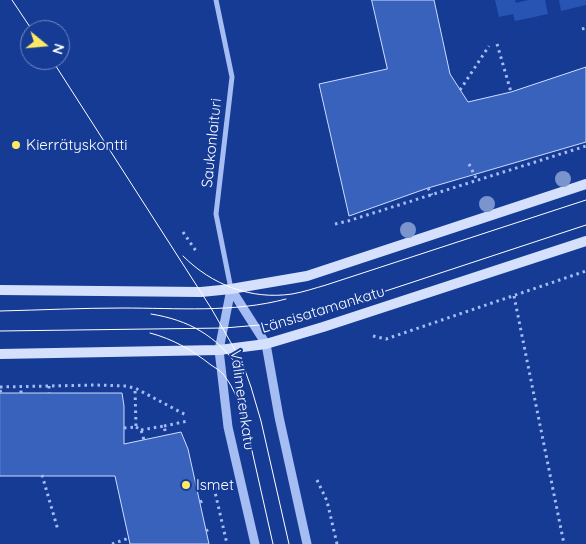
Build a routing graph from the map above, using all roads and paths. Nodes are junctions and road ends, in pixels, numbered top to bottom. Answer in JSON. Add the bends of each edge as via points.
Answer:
{"nodes":[{"id":1,"x":216,"y":0,"type":"edge"},
{"id":2,"x":497,"y":44,"type":"dead end"},
{"id":3,"x":488,"y":46,"type":"dead end"},
{"id":4,"x":460,"y":90,"type":"dead end"},
{"id":5,"x":510,"y":92,"type":"dead end"},
{"id":6,"x":586,"y":146,"type":"edge"},
{"id":7,"x":531,"y":158,"type":"dead end"},
{"id":8,"x":533,"y":163,"type":"junction"},
{"id":9,"x":468,"y":164,"type":"dead end"},
{"id":10,"x":477,"y":180,"type":"junction"},
{"id":11,"x":586,"y":184,"type":"edge"},
{"id":12,"x":428,"y":188,"type":"dead end"},
{"id":13,"x":432,"y":195,"type":"junction"},
{"id":14,"x":335,"y":224,"type":"dead end"},
{"id":15,"x":183,"y":232,"type":"dead end"},
{"id":16,"x":586,"y":241,"type":"edge"},
{"id":17,"x":196,"y":251,"type":"dead end"},
{"id":18,"x":586,"y":271,"type":"edge"},
{"id":19,"x":231,"y":288,"type":"junction"},
{"id":20,"x":0,"y":290,"type":"edge"},
{"id":21,"x":514,"y":296,"type":"junction"},
{"id":22,"x":368,"y":335,"type":"dead end"},
{"id":23,"x":266,"y":344,"type":"junction"},
{"id":24,"x":219,"y":350,"type":"junction"},
{"id":25,"x":0,"y":354,"type":"edge"},
{"id":26,"x":21,"y":386,"type":"junction"},
{"id":27,"x":49,"y":386,"type":"junction"},
{"id":28,"x":135,"y":388,"type":"junction"},
{"id":29,"x":0,"y":390,"type":"edge"},
{"id":30,"x":21,"y":393,"type":"dead end"},
{"id":31,"x":49,"y":393,"type":"dead end"},
{"id":32,"x":186,"y":415,"type":"dead end"},
{"id":33,"x":188,"y":421,"type":"dead end"},
{"id":34,"x":164,"y":426,"type":"junction"},
{"id":35,"x":136,"y":427,"type":"junction"},
{"id":36,"x":124,"y":428,"type":"dead end"},
{"id":37,"x":141,"y":430,"type":"junction"},
{"id":38,"x":166,"y":435,"type":"dead end"},
{"id":39,"x":144,"y":440,"type":"dead end"},
{"id":40,"x":42,"y":475,"type":"dead end"},
{"id":41,"x":205,"y":500,"type":"dead end"},
{"id":42,"x":200,"y":502,"type":"dead end"},
{"id":43,"x":211,"y":528,"type":"dead end"},
{"id":44,"x":58,"y":530,"type":"dead end"},
{"id":45,"x":206,"y":531,"type":"dead end"},
{"id":46,"x":129,"y":538,"type":"dead end"},
{"id":47,"x":112,"y":544,"type":"edge"},
{"id":48,"x":255,"y":544,"type":"edge"},
{"id":49,"x":308,"y":544,"type":"edge"},
{"id":50,"x":564,"y":544,"type":"edge"}],
"edges":[{"from":1,"to":19,"type":"street","name":"Saukonlaituri","via":[[232,77],[216,214]]},
{"from":2,"to":5,"type":"path"},
{"from":3,"to":4,"type":"path"},
{"from":6,"to":8,"type":"path"},
{"from":7,"to":8,"type":"path"},
{"from":8,"to":10,"type":"path"},
{"from":9,"to":10,"type":"path"},
{"from":10,"to":13,"type":"path"},
{"from":11,"to":19,"type":"main road","via":[[307,276]]},
{"from":12,"to":13,"type":"path"},
{"from":13,"to":14,"type":"path"},
{"from":15,"to":17,"type":"path"},
{"from":16,"to":23,"type":"main road","name":"Länsisatamankatu"},
{"from":18,"to":21,"type":"path"},
{"from":19,"to":20,"type":"main road","via":[[201,292]]},
{"from":19,"to":23,"type":"street","name":"Välimerenkatu"},
{"from":19,"to":24,"type":"street","name":"Välimerenkatu"},
{"from":21,"to":22,"type":"path","via":[[386,339]]},
{"from":21,"to":50,"type":"path"},
{"from":23,"to":24,"type":"main road","name":"Länsisatamankatu"},
{"from":23,"to":49,"type":"street","name":"Välimerenkatu"},
{"from":24,"to":25,"type":"main road","name":"Länsisatamankatu"},
{"from":24,"to":48,"type":"street","name":"Välimerenkatu","via":[[228,427]]},
{"from":26,"to":27,"type":"path"},
{"from":26,"to":29,"type":"path"},
{"from":26,"to":30,"type":"path"},
{"from":27,"to":28,"type":"path"},
{"from":27,"to":31,"type":"path"},
{"from":28,"to":32,"type":"path"},
{"from":28,"to":35,"type":"path"},
{"from":33,"to":34,"type":"path"},
{"from":34,"to":37,"type":"path"},
{"from":34,"to":38,"type":"path"},
{"from":35,"to":36,"type":"path"},
{"from":35,"to":37,"type":"path"},
{"from":37,"to":39,"type":"path"},
{"from":40,"to":44,"type":"path"},
{"from":41,"to":42,"type":"path"},
{"from":43,"to":45,"type":"path"},
{"from":46,"to":47,"type":"path"}]}
